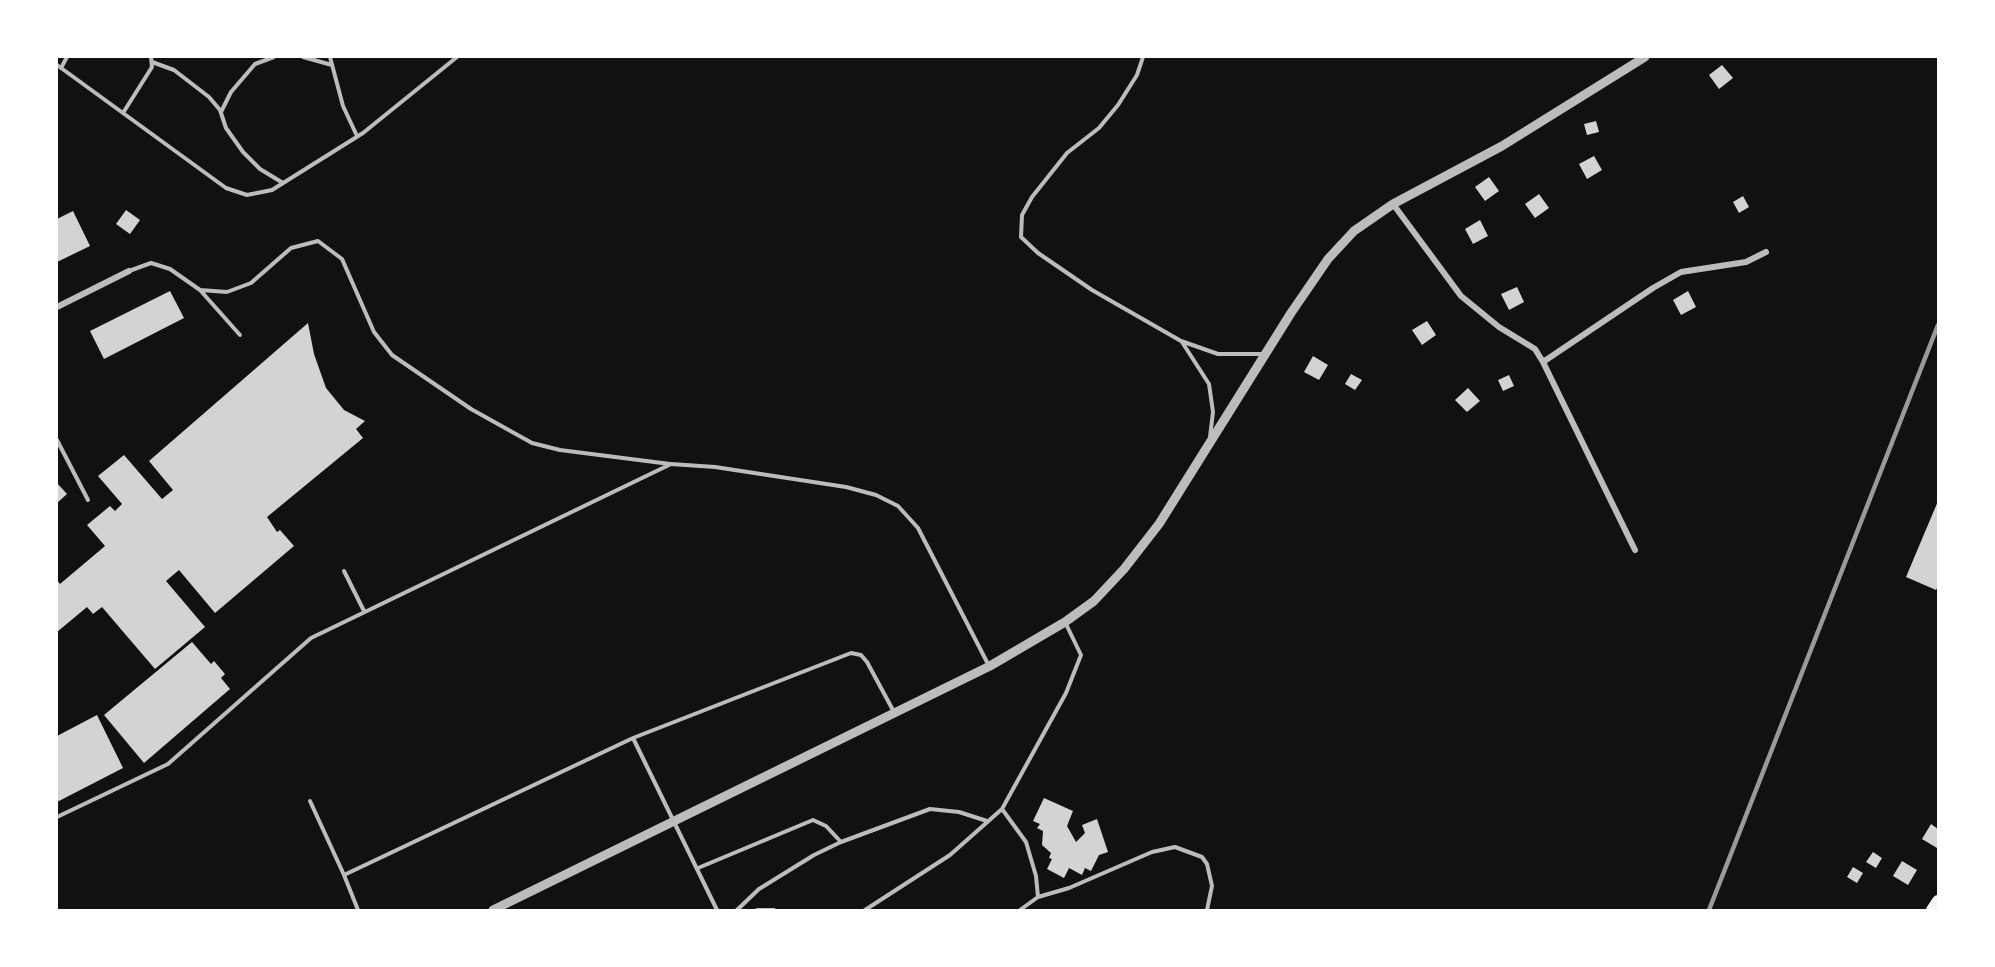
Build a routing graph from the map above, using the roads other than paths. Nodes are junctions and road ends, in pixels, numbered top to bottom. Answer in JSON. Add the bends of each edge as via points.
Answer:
{"nodes":[{"id":1,"x":68,"y":57,"type":"edge"},
{"id":2,"x":274,"y":57,"type":"edge"},
{"id":3,"x":303,"y":57,"type":"edge"},
{"id":4,"x":330,"y":57,"type":"edge"},
{"id":5,"x":457,"y":57,"type":"edge"},
{"id":6,"x":1143,"y":57,"type":"edge"},
{"id":7,"x":1644,"y":57,"type":"edge"},
{"id":8,"x":152,"y":60,"type":"edge"},
{"id":9,"x":332,"y":65,"type":"junction"},
{"id":10,"x":59,"y":66,"type":"edge"},
{"id":11,"x":123,"y":112,"type":"junction"},
{"id":12,"x":220,"y":112,"type":"junction"},
{"id":13,"x":357,"y":136,"type":"junction"},
{"id":14,"x":283,"y":183,"type":"junction"},
{"id":15,"x":1394,"y":204,"type":"junction"},
{"id":16,"x":1766,"y":252,"type":"dead end"},
{"id":17,"x":129,"y":271,"type":"joint"},
{"id":18,"x":200,"y":290,"type":"junction"},
{"id":19,"x":57,"y":307,"type":"edge"},
{"id":20,"x":240,"y":335,"type":"dead end"},
{"id":21,"x":1181,"y":341,"type":"junction"},
{"id":22,"x":1265,"y":354,"type":"junction"},
{"id":23,"x":1544,"y":362,"type":"junction"},
{"id":24,"x":57,"y":440,"type":"edge"},
{"id":25,"x":1209,"y":444,"type":"junction"},
{"id":26,"x":671,"y":464,"type":"junction"},
{"id":27,"x":88,"y":500,"type":"dead end"},
{"id":28,"x":1635,"y":550,"type":"dead end"},
{"id":29,"x":344,"y":571,"type":"dead end"},
{"id":30,"x":364,"y":612,"type":"junction"},
{"id":31,"x":1065,"y":622,"type":"junction"},
{"id":32,"x":990,"y":666,"type":"junction"},
{"id":33,"x":895,"y":713,"type":"junction"},
{"id":34,"x":633,"y":738,"type":"junction"},
{"id":35,"x":310,"y":801,"type":"dead end"},
{"id":36,"x":1002,"y":809,"type":"junction"},
{"id":37,"x":57,"y":817,"type":"edge"},
{"id":38,"x":988,"y":821,"type":"junction"},
{"id":39,"x":673,"y":822,"type":"junction"},
{"id":40,"x":841,"y":842,"type":"junction"},
{"id":41,"x":698,"y":868,"type":"junction"},
{"id":42,"x":344,"y":875,"type":"junction"},
{"id":43,"x":1038,"y":897,"type":"junction"},
{"id":44,"x":1938,"y":900,"type":"edge"},
{"id":45,"x":358,"y":910,"type":"edge"},
{"id":46,"x":493,"y":910,"type":"edge"},
{"id":47,"x":717,"y":910,"type":"edge"},
{"id":48,"x":737,"y":910,"type":"edge"},
{"id":49,"x":757,"y":910,"type":"edge"},
{"id":50,"x":774,"y":910,"type":"edge"},
{"id":51,"x":865,"y":910,"type":"edge"},
{"id":52,"x":1020,"y":910,"type":"edge"},
{"id":53,"x":1207,"y":910,"type":"edge"},
{"id":54,"x":1932,"y":910,"type":"edge"}],
"edges":[{"from":1,"to":10,"type":"lane"},
{"from":2,"to":12,"type":"lane","via":[[255,64]]},
{"from":3,"to":9,"type":"lane"},
{"from":4,"to":9,"type":"lane"},
{"from":5,"to":13,"type":"lane"},
{"from":6,"to":21,"type":"lane","via":[[1118,105],[1099,128],[1067,153],[1032,197],[1022,215],[1021,237],[1092,290]]},
{"from":7,"to":15,"type":"street","via":[[1502,146]]},
{"from":8,"to":11,"type":"lane","via":[[152,67]]},
{"from":8,"to":12,"type":"lane","via":[[192,82]]},
{"from":9,"to":13,"type":"lane","via":[[343,106]]},
{"from":10,"to":11,"type":"lane"},
{"from":11,"to":14,"type":"lane","via":[[226,188],[247,195],[272,190]]},
{"from":12,"to":14,"type":"lane","via":[[243,152],[260,169]]},
{"from":13,"to":14,"type":"lane"},
{"from":15,"to":22,"type":"street","via":[[1354,231],[1328,259]]},
{"from":15,"to":23,"type":"street","via":[[1461,296],[1499,327],[1535,349]]},
{"from":16,"to":23,"type":"street","via":[[1746,262],[1682,272]]},
{"from":17,"to":18,"type":"lane","via":[[152,263],[170,269]]},
{"from":17,"to":19,"type":"street"},
{"from":18,"to":20,"type":"lane"},
{"from":18,"to":26,"type":"lane","via":[[227,292],[251,283],[291,248],[318,241],[342,259],[374,332],[392,355],[471,409],[532,443]]},
{"from":21,"to":22,"type":"lane","via":[[1218,354]]},
{"from":21,"to":25,"type":"lane","via":[[1209,384],[1214,412]]},
{"from":22,"to":25,"type":"street"},
{"from":23,"to":28,"type":"street"},
{"from":24,"to":27,"type":"lane"},
{"from":25,"to":31,"type":"street","via":[[1159,524],[1124,569],[1094,601]]},
{"from":26,"to":30,"type":"lane"},
{"from":26,"to":32,"type":"lane","via":[[846,487],[898,506],[918,528]]},
{"from":29,"to":30,"type":"lane"},
{"from":30,"to":37,"type":"lane","via":[[311,638],[168,764]]},
{"from":31,"to":32,"type":"street"},
{"from":31,"to":36,"type":"lane","via":[[1081,655],[1066,693]]},
{"from":32,"to":33,"type":"street"},
{"from":33,"to":34,"type":"lane","via":[[867,662],[851,652]]},
{"from":33,"to":39,"type":"street"},
{"from":34,"to":39,"type":"lane"},
{"from":34,"to":42,"type":"lane"},
{"from":35,"to":42,"type":"lane"},
{"from":36,"to":38,"type":"lane"},
{"from":36,"to":43,"type":"lane","via":[[1026,842]]},
{"from":38,"to":40,"type":"lane","via":[[930,809]]},
{"from":38,"to":51,"type":"lane","via":[[950,855]]},
{"from":39,"to":41,"type":"lane"},
{"from":39,"to":46,"type":"street"},
{"from":40,"to":41,"type":"lane","via":[[826,826],[813,820]]},
{"from":40,"to":48,"type":"lane","via":[[759,889]]},
{"from":41,"to":47,"type":"lane"},
{"from":42,"to":45,"type":"lane"},
{"from":43,"to":52,"type":"lane"},
{"from":43,"to":53,"type":"lane","via":[[1069,888],[1152,852],[1175,847],[1202,857],[1207,864],[1212,886]]},
{"from":44,"to":54,"type":"main road"},
{"from":49,"to":50,"type":"lane"}]}
